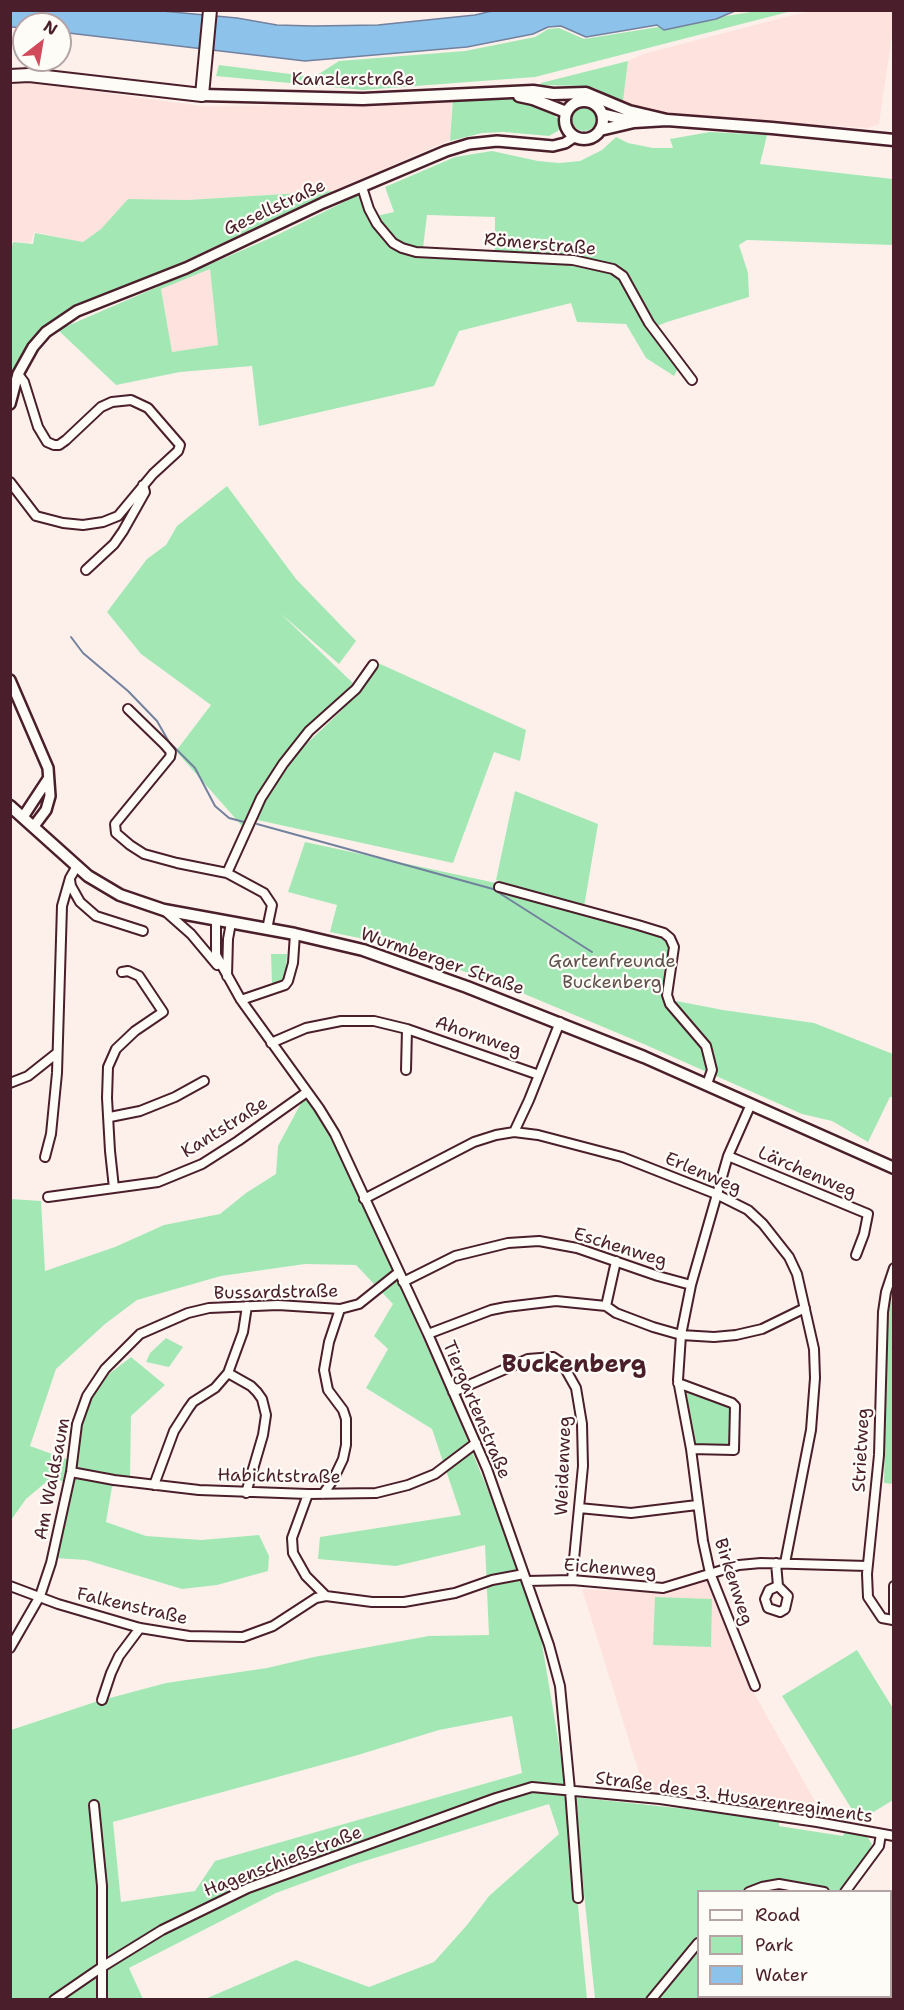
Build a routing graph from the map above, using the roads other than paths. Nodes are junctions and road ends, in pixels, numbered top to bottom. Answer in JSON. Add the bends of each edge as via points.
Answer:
{"nodes":[{"id":1,"x":210,"y":12,"type":"edge"},
{"id":2,"x":10,"y":76,"type":"edge"},
{"id":3,"x":504,"y":93,"type":"junction"},
{"id":4,"x":202,"y":95,"type":"junction"},
{"id":5,"x":566,"y":112,"type":"junction"},
{"id":6,"x":602,"y":114,"type":"junction"},
{"id":7,"x":667,"y":120,"type":"junction"},
{"id":8,"x":634,"y":122,"type":"junction"},
{"id":9,"x":600,"y":130,"type":"junction"},
{"id":10,"x":574,"y":137,"type":"junction"},
{"id":11,"x":894,"y":140,"type":"edge"},
{"id":12,"x":362,"y":187,"type":"junction"},
{"id":13,"x":18,"y":374,"type":"junction"},
{"id":14,"x":692,"y":380,"type":"dead end"},
{"id":15,"x":10,"y":404,"type":"edge"},
{"id":16,"x":10,"y":482,"type":"edge"},
{"id":17,"x":143,"y":485,"type":"junction"},
{"id":18,"x":86,"y":570,"type":"dead end"},
{"id":19,"x":373,"y":665,"type":"dead end"},
{"id":20,"x":10,"y":680,"type":"edge"},
{"id":21,"x":128,"y":709,"type":"dead end"},
{"id":22,"x":48,"y":779,"type":"junction"},
{"id":23,"x":10,"y":806,"type":"edge"},
{"id":24,"x":23,"y":817,"type":"junction"},
{"id":25,"x":34,"y":826,"type":"junction"},
{"id":26,"x":77,"y":866,"type":"junction"},
{"id":27,"x":227,"y":873,"type":"junction"},
{"id":28,"x":70,"y":878,"type":"junction"},
{"id":29,"x":499,"y":887,"type":"dead end"},
{"id":30,"x":164,"y":910,"type":"junction"},
{"id":31,"x":216,"y":921,"type":"junction"},
{"id":32,"x":231,"y":923,"type":"junction"},
{"id":33,"x":267,"y":929,"type":"junction"},
{"id":34,"x":143,"y":931,"type":"dead end"},
{"id":35,"x":295,"y":934,"type":"junction"},
{"id":36,"x":122,"y":972,"type":"dead end"},
{"id":37,"x":227,"y":977,"type":"junction"},
{"id":38,"x":241,"y":1000,"type":"junction"},
{"id":39,"x":560,"y":1022,"type":"junction"},
{"id":40,"x":407,"y":1029,"type":"junction"},
{"id":41,"x":271,"y":1043,"type":"junction"},
{"id":42,"x":57,"y":1053,"type":"junction"},
{"id":43,"x":406,"y":1070,"type":"dead end"},
{"id":44,"x":539,"y":1075,"type":"junction"},
{"id":45,"x":204,"y":1081,"type":"dead end"},
{"id":46,"x":10,"y":1083,"type":"edge"},
{"id":47,"x":707,"y":1084,"type":"junction"},
{"id":48,"x":307,"y":1092,"type":"junction"},
{"id":49,"x":752,"y":1104,"type":"junction"},
{"id":50,"x":110,"y":1117,"type":"junction"},
{"id":51,"x":514,"y":1132,"type":"junction"},
{"id":52,"x":729,"y":1156,"type":"junction"},
{"id":53,"x":45,"y":1157,"type":"dead end"},
{"id":54,"x":894,"y":1168,"type":"edge"},
{"id":55,"x":114,"y":1188,"type":"junction"},
{"id":56,"x":716,"y":1194,"type":"junction"},
{"id":57,"x":48,"y":1197,"type":"dead end"},
{"id":58,"x":364,"y":1199,"type":"junction"},
{"id":59,"x":856,"y":1255,"type":"dead end"},
{"id":60,"x":616,"y":1261,"type":"junction"},
{"id":61,"x":894,"y":1268,"type":"edge"},
{"id":62,"x":399,"y":1272,"type":"junction"},
{"id":63,"x":403,"y":1282,"type":"junction"},
{"id":64,"x":691,"y":1285,"type":"junction"},
{"id":65,"x":247,"y":1306,"type":"junction"},
{"id":66,"x":606,"y":1306,"type":"junction"},
{"id":67,"x":805,"y":1308,"type":"junction"},
{"id":68,"x":340,"y":1309,"type":"junction"},
{"id":69,"x":145,"y":1330,"type":"joint"},
{"id":70,"x":428,"y":1334,"type":"junction"},
{"id":71,"x":681,"y":1335,"type":"junction"},
{"id":72,"x":228,"y":1373,"type":"junction"},
{"id":73,"x":678,"y":1383,"type":"junction"},
{"id":74,"x":453,"y":1392,"type":"junction"},
{"id":75,"x":476,"y":1443,"type":"junction"},
{"id":76,"x":691,"y":1449,"type":"junction"},
{"id":77,"x":70,"y":1472,"type":"junction"},
{"id":78,"x":154,"y":1485,"type":"junction"},
{"id":79,"x":246,"y":1493,"type":"junction"},
{"id":80,"x":308,"y":1494,"type":"junction"},
{"id":81,"x":323,"y":1494,"type":"junction"},
{"id":82,"x":697,"y":1505,"type":"junction"},
{"id":83,"x":579,"y":1508,"type":"junction"},
{"id":84,"x":781,"y":1563,"type":"junction"},
{"id":85,"x":867,"y":1566,"type":"junction"},
{"id":86,"x":710,"y":1573,"type":"junction"},
{"id":87,"x":525,"y":1577,"type":"junction"},
{"id":88,"x":572,"y":1580,"type":"junction"},
{"id":89,"x":10,"y":1586,"type":"edge"},
{"id":90,"x":778,"y":1586,"type":"dead end"},
{"id":91,"x":894,"y":1586,"type":"edge"},
{"id":92,"x":40,"y":1596,"type":"junction"},
{"id":93,"x":326,"y":1596,"type":"junction"},
{"id":94,"x":893,"y":1620,"type":"edge"},
{"id":95,"x":140,"y":1628,"type":"junction"},
{"id":96,"x":10,"y":1648,"type":"edge"},
{"id":97,"x":755,"y":1686,"type":"dead end"},
{"id":98,"x":102,"y":1700,"type":"dead end"},
{"id":99,"x":570,"y":1790,"type":"junction"},
{"id":100,"x":94,"y":1805,"type":"dead end"},
{"id":101,"x":880,"y":1834,"type":"junction"},
{"id":102,"x":894,"y":1836,"type":"edge"},
{"id":103,"x":755,"y":1890,"type":"edge"},
{"id":104,"x":813,"y":1890,"type":"edge"},
{"id":105,"x":846,"y":1890,"type":"edge"},
{"id":106,"x":578,"y":1898,"type":"dead end"},
{"id":107,"x":697,"y":1945,"type":"edge"},
{"id":108,"x":102,"y":1967,"type":"junction"},
{"id":109,"x":54,"y":2000,"type":"edge"},
{"id":110,"x":102,"y":2000,"type":"edge"},
{"id":111,"x":651,"y":2000,"type":"edge"}],
"edges":[{"from":1,"to":4,"type":"main road"},
{"from":2,"to":4,"type":"main road"},
{"from":3,"to":4,"type":"main road","name":"Kanzlerstraße","via":[[363,99]]},
{"from":3,"to":5,"type":"main road","name":"Kanzlerstraße"},
{"from":3,"to":7,"type":"main road","name":"Kanzlerstraße","via":[[586,93],[629,111]]},
{"from":5,"to":6,"type":"main road","name":"Kanzlerstraße","via":[[585,101]]},
{"from":5,"to":10,"type":"main road","via":[[565,126]]},
{"from":6,"to":8,"type":"main road","name":"Kanzlerstraße"},
{"from":6,"to":9,"type":"main road"},
{"from":7,"to":8,"type":"main road","name":"Kanzlerstraße"},
{"from":7,"to":11,"type":"main road","name":"Kanzlerstraße"},
{"from":8,"to":9,"type":"main road","name":"Kanzlerstraße"},
{"from":9,"to":10,"type":"main road","name":"Kanzlerstraße","via":[[586,140]]},
{"from":10,"to":12,"type":"street","name":"Gesellstraße","via":[[554,146],[497,141],[469,144]]},
{"from":12,"to":13,"type":"street","name":"Gesellstraße","via":[[186,268],[76,311],[40,337]]},
{"from":12,"to":14,"type":"street","name":"Römerstraße","via":[[377,224],[402,248],[573,260],[613,269],[623,276],[649,323]]},
{"from":13,"to":15,"type":"street","name":"Gesellstraße"},
{"from":13,"to":17,"type":"street","via":[[38,428],[47,442],[54,445],[66,440],[112,402],[131,400],[148,408],[180,445]]},
{"from":16,"to":17,"type":"street","via":[[36,516],[82,525],[118,516]]},
{"from":17,"to":18,"type":"street","via":[[145,492],[123,531]]},
{"from":19,"to":27,"type":"street","via":[[356,689],[309,731],[284,764],[261,798]]},
{"from":20,"to":22,"type":"street","via":[[45,757]]},
{"from":21,"to":27,"type":"street","via":[[171,752],[115,824],[116,833],[150,856]]},
{"from":22,"to":24,"type":"street"},
{"from":22,"to":25,"type":"street","via":[[50,796],[46,810]]},
{"from":23,"to":24,"type":"main road","name":"Wurmberger Straße"},
{"from":24,"to":25,"type":"main road","name":"Wurmberger Straße"},
{"from":25,"to":26,"type":"main road","name":"Wurmberger Straße"},
{"from":26,"to":28,"type":"street"},
{"from":26,"to":30,"type":"main road","name":"Wurmberger Straße","via":[[120,896]]},
{"from":27,"to":33,"type":"street","via":[[268,897],[272,905]]},
{"from":28,"to":34,"type":"street","via":[[80,902],[96,916]]},
{"from":28,"to":42,"type":"street","via":[[62,906]]},
{"from":29,"to":47,"type":"street","via":[[638,925],[670,938],[674,947],[667,995],[670,1005],[706,1046],[712,1070]]},
{"from":30,"to":31,"type":"main road","name":"Wurmberger Straße"},
{"from":30,"to":37,"type":"street","name":"Tiergartenstraße","via":[[191,934]]},
{"from":31,"to":32,"type":"main road","name":"Wurmberger Straße"},
{"from":31,"to":37,"type":"street","name":"Tiergartenstraße","via":[[216,955]]},
{"from":32,"to":33,"type":"main road","name":"Wurmberger Straße"},
{"from":32,"to":37,"type":"street"},
{"from":33,"to":35,"type":"main road","name":"Wurmberger Straße"},
{"from":35,"to":38,"type":"street","via":[[293,963],[285,985]]},
{"from":35,"to":39,"type":"main road","name":"Wurmberger Straße","via":[[363,950]]},
{"from":36,"to":50,"type":"street","via":[[139,976],[163,1012],[135,1031],[112,1056],[107,1081]]},
{"from":37,"to":38,"type":"street","name":"Tiergartenstraße"},
{"from":38,"to":41,"type":"street","name":"Tiergartenstraße"},
{"from":39,"to":44,"type":"street"},
{"from":39,"to":47,"type":"main road","name":"Wurmberger Straße"},
{"from":40,"to":41,"type":"street","name":"Ahornweg","via":[[374,1021],[341,1021],[306,1028]]},
{"from":40,"to":43,"type":"street","name":"Ahornweg"},
{"from":40,"to":44,"type":"street","name":"Ahornweg"},
{"from":41,"to":48,"type":"street","name":"Tiergartenstraße"},
{"from":42,"to":46,"type":"street","via":[[28,1076]]},
{"from":42,"to":53,"type":"street","via":[[51,1134]]},
{"from":44,"to":51,"type":"street"},
{"from":45,"to":50,"type":"street","via":[[140,1111]]},
{"from":47,"to":49,"type":"main road","name":"Wurmberger Straße"},
{"from":48,"to":55,"type":"street","name":"Kantstraße","via":[[202,1164],[158,1182]]},
{"from":48,"to":58,"type":"street","name":"Tiergartenstraße","via":[[335,1134]]},
{"from":49,"to":52,"type":"street","name":"Birkenweg"},
{"from":49,"to":54,"type":"main road","name":"Wurmberger Straße"},
{"from":50,"to":55,"type":"street"},
{"from":51,"to":56,"type":"street","name":"Erlenweg","via":[[602,1151]]},
{"from":51,"to":58,"type":"street","name":"Erlenweg","via":[[474,1142]]},
{"from":52,"to":56,"type":"street","name":"Birkenweg"},
{"from":52,"to":59,"type":"street","name":"Lärchenweg","via":[[868,1214]]},
{"from":55,"to":57,"type":"street","name":"Kantstraße"},
{"from":56,"to":64,"type":"street","name":"Birkenweg"},
{"from":56,"to":67,"type":"street","name":"Erlenweg","via":[[748,1210],[776,1238],[797,1274]]},
{"from":58,"to":62,"type":"street","name":"Tiergartenstraße"},
{"from":60,"to":63,"type":"street","name":"Eschenweg","via":[[539,1241],[508,1243],[455,1256]]},
{"from":60,"to":64,"type":"street","name":"Eschenweg"},
{"from":60,"to":66,"type":"street"},
{"from":61,"to":85,"type":"street","name":"Strietweg","via":[[883,1312],[879,1455]]},
{"from":62,"to":63,"type":"street","name":"Tiergartenstraße"},
{"from":62,"to":68,"type":"street","name":"Bussardstraße","via":[[359,1304]]},
{"from":63,"to":70,"type":"street","name":"Tiergartenstraße"},
{"from":64,"to":71,"type":"street","name":"Birkenweg"},
{"from":65,"to":68,"type":"street","name":"Bussardstraße"},
{"from":65,"to":69,"type":"street","name":"Bussardstraße","via":[[209,1308]]},
{"from":65,"to":72,"type":"street","via":[[240,1343]]},
{"from":66,"to":70,"type":"street","via":[[556,1301],[506,1307]]},
{"from":66,"to":71,"type":"street"},
{"from":67,"to":71,"type":"street","via":[[762,1329],[736,1335]]},
{"from":67,"to":84,"type":"street","name":"Erlenweg","via":[[814,1349],[812,1430]]},
{"from":68,"to":81,"type":"street","via":[[328,1342],[324,1370],[328,1390],[346,1419],[346,1445],[343,1459]]},
{"from":69,"to":77,"type":"street","name":"Am Waldsaum","via":[[105,1369],[87,1396],[77,1424]]},
{"from":70,"to":74,"type":"street","name":"Tiergartenstraße"},
{"from":71,"to":73,"type":"street","name":"Birkenweg"},
{"from":72,"to":78,"type":"street","via":[[188,1409],[174,1431]]},
{"from":72,"to":79,"type":"street","via":[[251,1386],[262,1399],[266,1415]]},
{"from":73,"to":76,"type":"street","name":"Birkenweg"},
{"from":73,"to":76,"type":"street","via":[[735,1406],[734,1450]]},
{"from":74,"to":75,"type":"street","name":"Tiergartenstraße"},
{"from":74,"to":83,"type":"street","name":"Weidenweg","via":[[528,1359],[559,1359],[576,1388],[580,1404],[583,1466]]},
{"from":75,"to":81,"type":"street","name":"Habichtstraße","via":[[435,1474],[408,1485],[376,1493]]},
{"from":75,"to":87,"type":"street","name":"Tiergartenstraße"},
{"from":76,"to":82,"type":"street","name":"Birkenweg"},
{"from":77,"to":78,"type":"street","name":"Habichtstraße"},
{"from":77,"to":92,"type":"street","name":"Am Waldsaum"},
{"from":78,"to":79,"type":"street","name":"Habichtstraße"},
{"from":79,"to":80,"type":"street","name":"Habichtstraße"},
{"from":80,"to":81,"type":"street","name":"Habichtstraße"},
{"from":80,"to":93,"type":"street","via":[[292,1538],[292,1553],[306,1576]]},
{"from":82,"to":83,"type":"street","via":[[631,1513]]},
{"from":82,"to":86,"type":"street","name":"Birkenweg"},
{"from":83,"to":88,"type":"street","name":"Weidenweg"},
{"from":84,"to":85,"type":"street","name":"Eichenweg"},
{"from":84,"to":86,"type":"street","name":"Eichenweg","via":[[739,1565]]},
{"from":84,"to":90,"type":"street","name":"Erlenweg"},
{"from":85,"to":94,"type":"street","name":"Strietweg","via":[[868,1597],[882,1618]]},
{"from":86,"to":88,"type":"street","name":"Eichenweg","via":[[663,1588]]},
{"from":86,"to":97,"type":"street","name":"Birkenweg"},
{"from":87,"to":88,"type":"street","name":"Eichenweg"},
{"from":87,"to":93,"type":"street","via":[[404,1602]]},
{"from":87,"to":99,"type":"street","name":"Tiergartenstraße","via":[[560,1686]]},
{"from":89,"to":92,"type":"street","name":"Falkenstraße"},
{"from":91,"to":94,"type":"street","name":"Strietweg"},
{"from":92,"to":95,"type":"street","name":"Falkenstraße"},
{"from":92,"to":96,"type":"street","name":"Am Waldsaum"},
{"from":93,"to":95,"type":"street","name":"Falkenstraße","via":[[303,1605],[273,1626],[243,1637],[189,1636]]},
{"from":95,"to":98,"type":"street","via":[[119,1656]]},
{"from":99,"to":101,"type":"street","name":"Straße des 3. Husarenregiments","via":[[660,1799]]},
{"from":99,"to":106,"type":"street","name":"Tiergartenstraße"},
{"from":99,"to":108,"type":"street","name":"Hagenschießstraße","via":[[532,1787],[505,1795],[248,1888],[162,1930]]},
{"from":100,"to":108,"type":"street","via":[[102,1886]]},
{"from":101,"to":102,"type":"street","name":"Straße des 3. Husarenregiments"},
{"from":101,"to":105,"type":"street","via":[[879,1846]]},
{"from":103,"to":104,"type":"street","via":[[779,1884]]},
{"from":107,"to":111,"type":"street"},
{"from":108,"to":109,"type":"street","name":"Hagenschießstraße"},
{"from":108,"to":110,"type":"street"}]}
